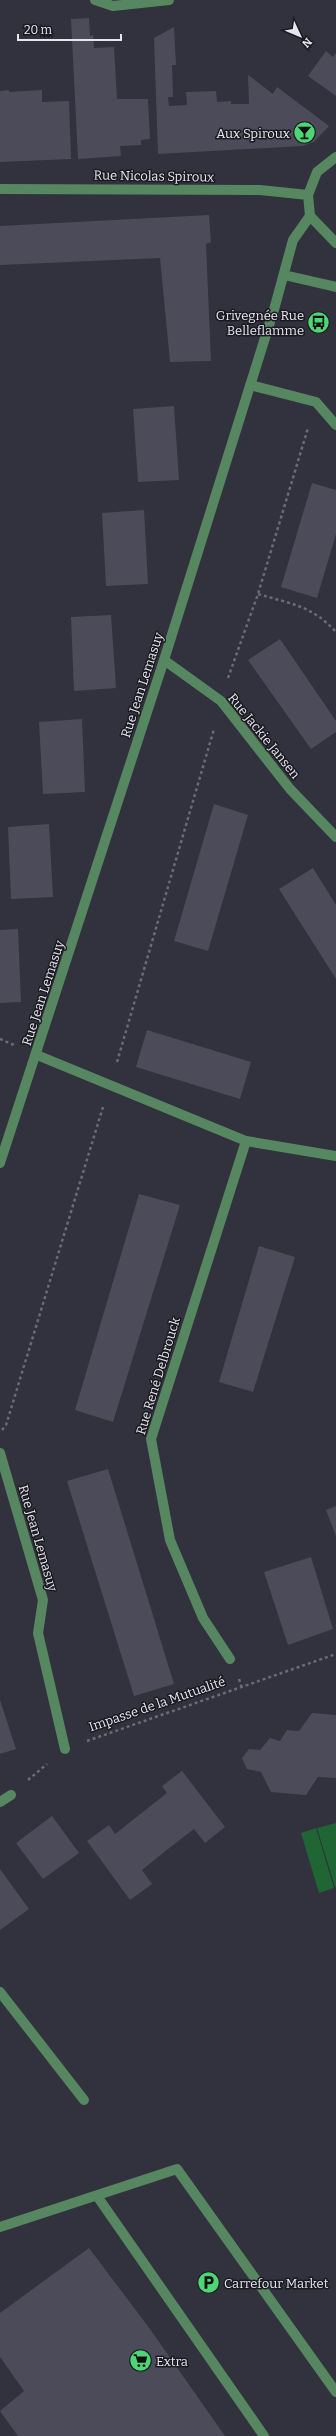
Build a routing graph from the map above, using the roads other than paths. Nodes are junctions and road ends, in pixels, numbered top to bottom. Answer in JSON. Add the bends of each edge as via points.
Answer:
{"nodes":[{"id":1,"x":95,"y":0,"type":"edge"},
{"id":2,"x":169,"y":0,"type":"edge"},
{"id":3,"x":336,"y":157,"type":"edge"},
{"id":4,"x":0,"y":189,"type":"edge"},
{"id":5,"x":308,"y":195,"type":"junction"},
{"id":6,"x":310,"y":216,"type":"junction"},
{"id":7,"x":336,"y":243,"type":"edge"},
{"id":8,"x":284,"y":275,"type":"junction"},
{"id":9,"x":336,"y":287,"type":"edge"},
{"id":10,"x":250,"y":385,"type":"junction"},
{"id":11,"x":336,"y":425,"type":"edge"},
{"id":12,"x":164,"y":660,"type":"junction"},
{"id":13,"x":336,"y":837,"type":"edge"},
{"id":14,"x":37,"y":1055,"type":"junction"},
{"id":15,"x":246,"y":1142,"type":"junction"},
{"id":16,"x":336,"y":1156,"type":"edge"},
{"id":17,"x":0,"y":1163,"type":"edge"},
{"id":18,"x":0,"y":1453,"type":"edge"},
{"id":19,"x":230,"y":1659,"type":"dead end"},
{"id":20,"x":64,"y":1749,"type":"road end"},
{"id":21,"x":11,"y":1795,"type":"road end"},
{"id":22,"x":0,"y":1802,"type":"edge"},
{"id":23,"x":0,"y":1992,"type":"edge"},
{"id":24,"x":84,"y":2100,"type":"dead end"},
{"id":25,"x":97,"y":2196,"type":"junction"},
{"id":26,"x":0,"y":2227,"type":"edge"},
{"id":27,"x":336,"y":2392,"type":"edge"},
{"id":28,"x":264,"y":2436,"type":"edge"}],
"edges":[{"from":1,"to":2,"type":"street","via":[[113,6]]},
{"from":3,"to":5,"type":"street","via":[[317,172]]},
{"from":4,"to":5,"type":"street","name":"Rue Nicolas Spiroux","via":[[260,190]]},
{"from":5,"to":6,"type":"street"},
{"from":6,"to":7,"type":"street"},
{"from":6,"to":8,"type":"street","name":"Rue Jean Lemasuy","via":[[293,240]]},
{"from":8,"to":9,"type":"street"},
{"from":8,"to":10,"type":"street","name":"Rue Jean Lemasuy"},
{"from":10,"to":11,"type":"street","via":[[316,402]]},
{"from":10,"to":12,"type":"street","name":"Rue Jean Lemasuy"},
{"from":12,"to":13,"type":"street","name":"Rue Jackie Jansen","via":[[220,701],[290,789]]},
{"from":12,"to":14,"type":"street","name":"Rue Jean Lemasuy"},
{"from":14,"to":15,"type":"street"},
{"from":14,"to":17,"type":"street","name":"Rue Jean Lemasuy"},
{"from":15,"to":16,"type":"street"},
{"from":15,"to":19,"type":"street","name":"Rue René Delbrouck","via":[[151,1439],[170,1540],[203,1618]]},
{"from":18,"to":20,"type":"street","name":"Rue Jean Lemasuy","via":[[43,1600],[38,1633]]},
{"from":21,"to":22,"type":"street"},
{"from":23,"to":24,"type":"street"},
{"from":25,"to":26,"type":"street"},
{"from":25,"to":27,"type":"street","via":[[178,2169]]},
{"from":25,"to":28,"type":"street"}]}
